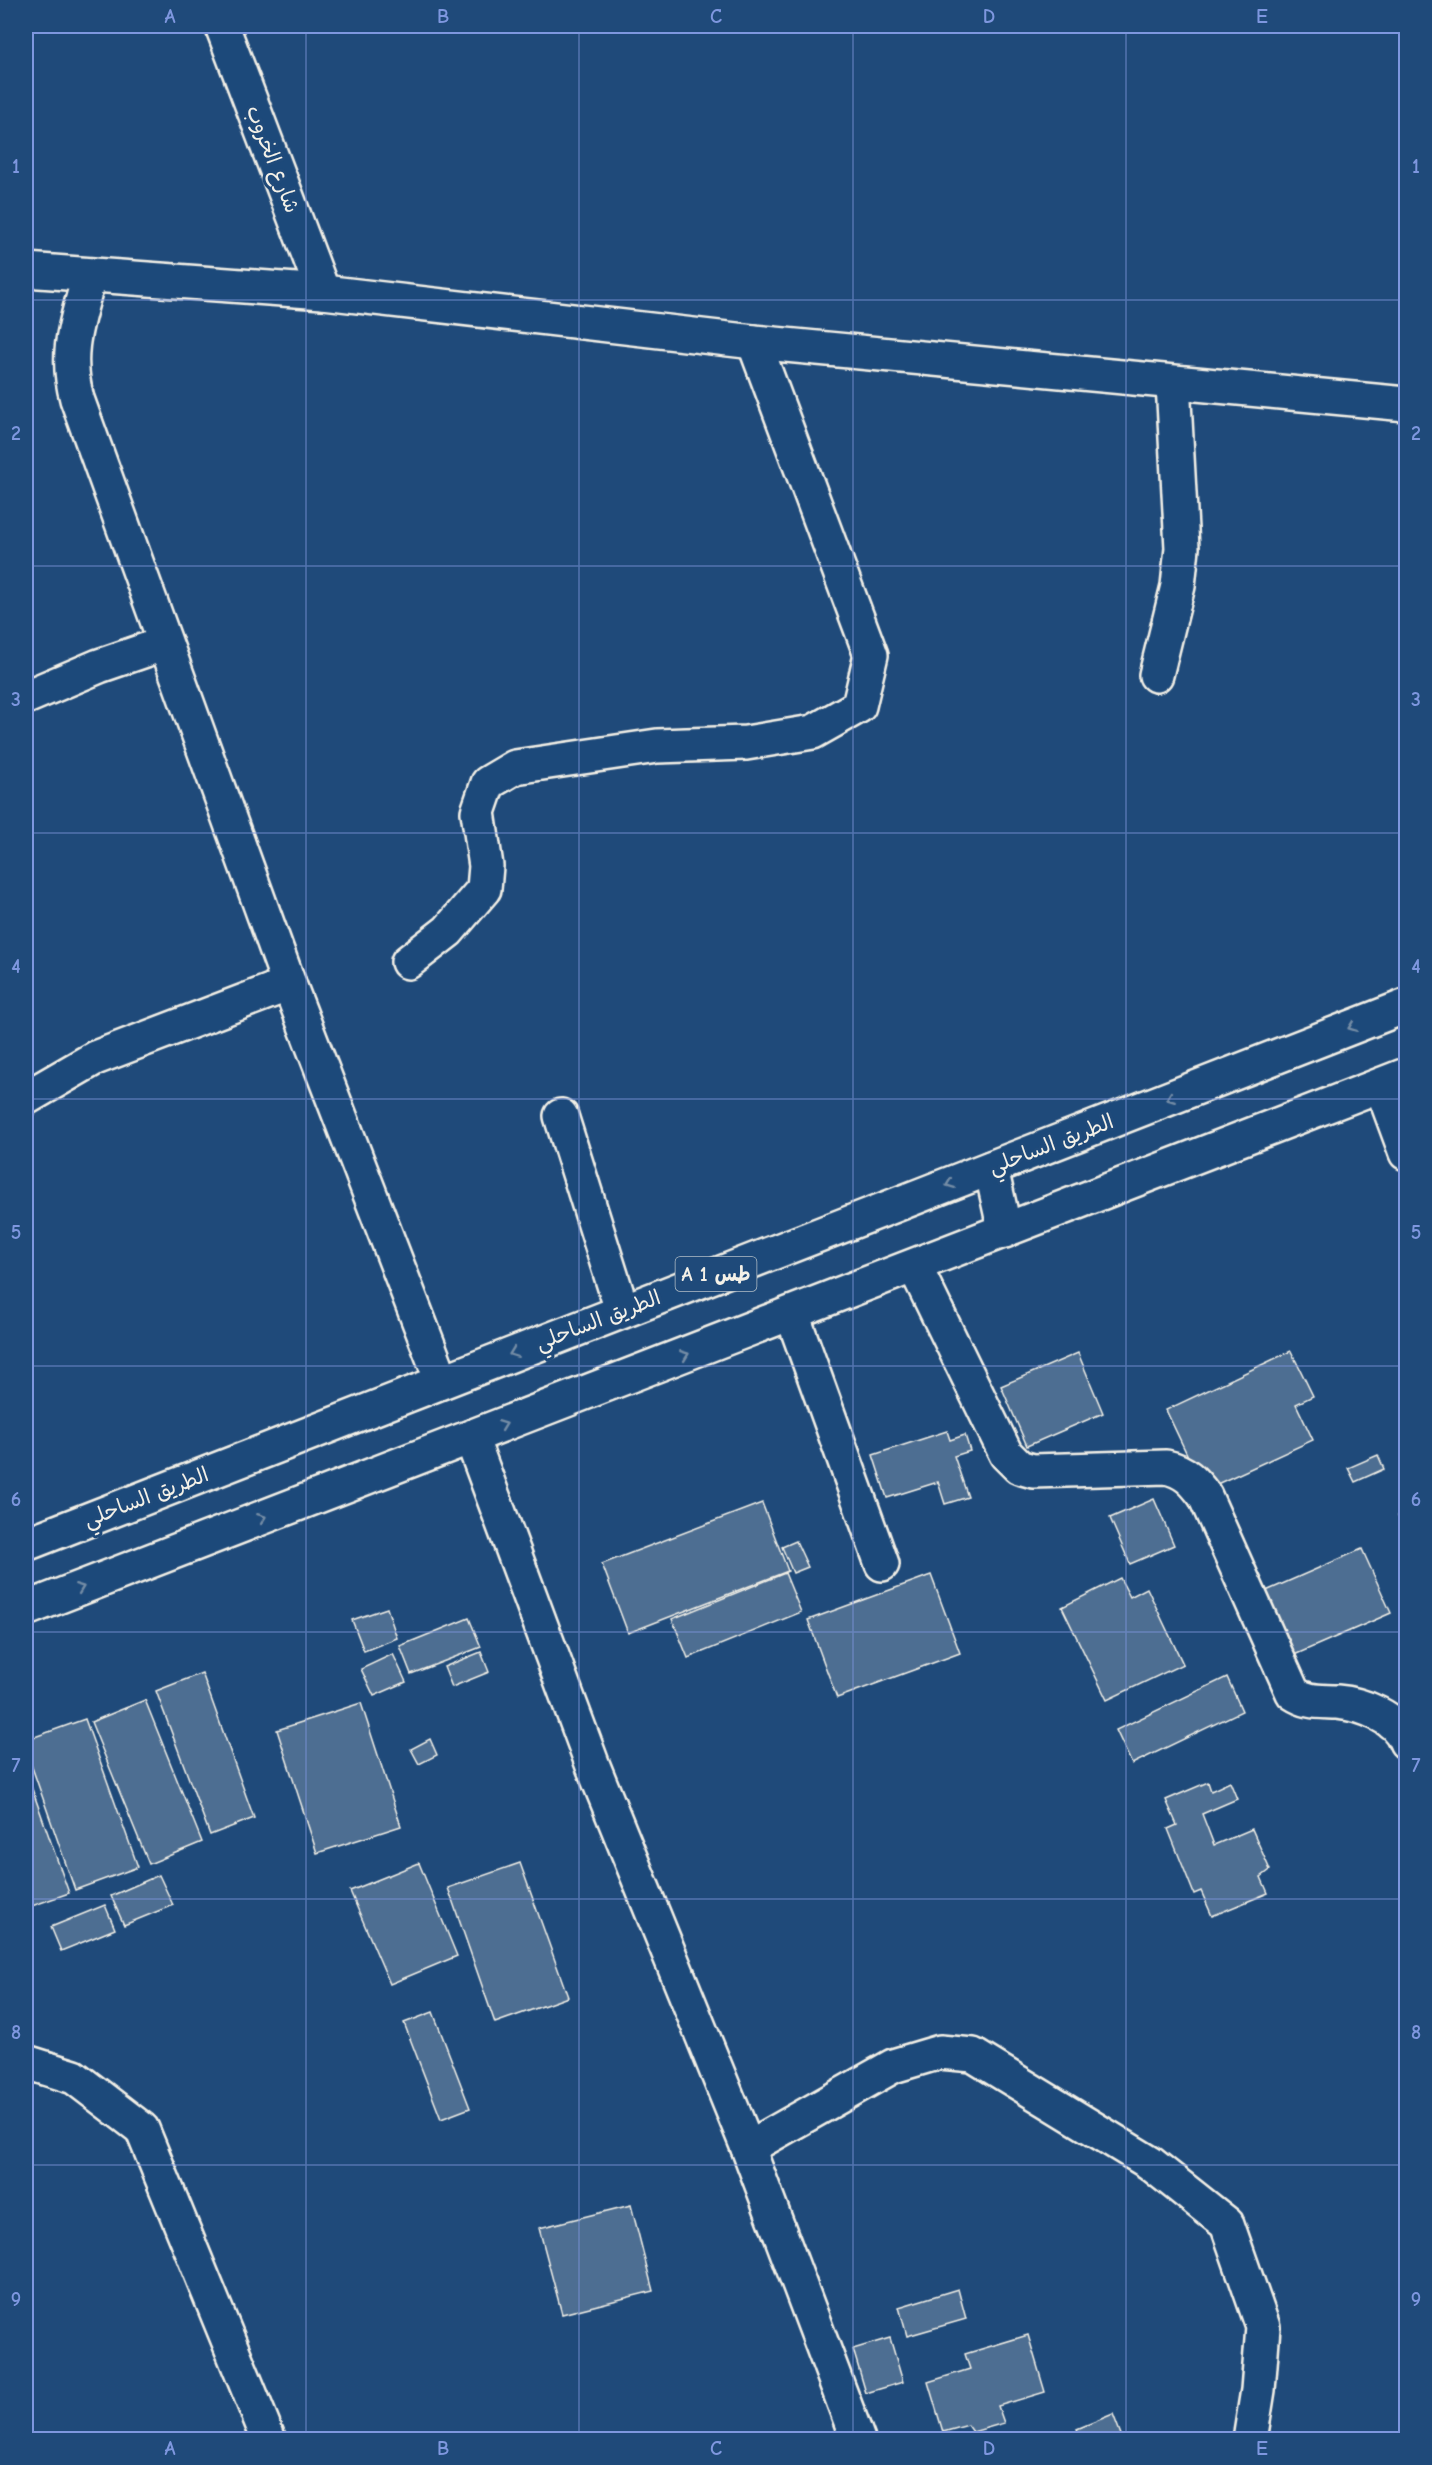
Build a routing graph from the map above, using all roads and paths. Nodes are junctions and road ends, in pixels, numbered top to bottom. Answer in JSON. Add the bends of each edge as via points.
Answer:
{"nodes":[{"id":1,"x":222,"y":26,"type":"edge"},
{"id":2,"x":26,"y":270,"type":"edge"},
{"id":3,"x":89,"y":277,"type":"junction"},
{"id":4,"x":323,"y":292,"type":"junction"},
{"id":5,"x":754,"y":342,"type":"junction"},
{"id":6,"x":1173,"y":383,"type":"junction"},
{"id":7,"x":1407,"y":404,"type":"edge"},
{"id":8,"x":164,"y":644,"type":"junction"},
{"id":9,"x":1156,"y":675,"type":"dead end"},
{"id":10,"x":26,"y":697,"type":"edge"},
{"id":11,"x":408,"y":962,"type":"dead end"},
{"id":12,"x":289,"y":984,"type":"junction"},
{"id":13,"x":1407,"y":1006,"type":"edge"},
{"id":14,"x":1394,"y":1080,"type":"edge"},
{"id":15,"x":26,"y":1098,"type":"edge"},
{"id":16,"x":561,"y":1116,"type":"dead end"},
{"id":17,"x":1407,"y":1153,"type":"edge"},
{"id":18,"x":991,"y":1168,"type":"junction"},
{"id":19,"x":1005,"y":1231,"type":"junction"},
{"id":20,"x":915,"y":1267,"type":"junction"},
{"id":21,"x":622,"y":1310,"type":"junction"},
{"id":22,"x":792,"y":1314,"type":"junction"},
{"id":23,"x":442,"y":1381,"type":"junction"},
{"id":24,"x":471,"y":1437,"type":"junction"},
{"id":25,"x":26,"y":1544,"type":"edge"},
{"id":26,"x":882,"y":1564,"type":"dead end"},
{"id":27,"x":26,"y":1609,"type":"edge"},
{"id":28,"x":1407,"y":1742,"type":"edge"},
{"id":29,"x":26,"y":2062,"type":"edge"},
{"id":30,"x":748,"y":2148,"type":"junction"},
{"id":31,"x":269,"y":2439,"type":"edge"},
{"id":32,"x":858,"y":2439,"type":"edge"},
{"id":33,"x":1250,"y":2439,"type":"edge"}],
"edges":[{"from":1,"to":4,"type":"main road","name":"شارع الخروب"},
{"from":2,"to":3,"type":"main road"},
{"from":3,"to":4,"type":"main road"},
{"from":3,"to":8,"type":"main road","via":[[70,345],[70,377]]},
{"from":4,"to":5,"type":"main road"},
{"from":5,"to":6,"type":"main road"},
{"from":5,"to":11,"type":"main road","via":[[871,655],[859,706],[813,732],[746,742],[657,746],[514,767],[488,783],[478,812],[486,866],[484,889],[448,930]]},
{"from":6,"to":7,"type":"main road"},
{"from":6,"to":9,"type":"main road","via":[[1182,548],[1178,586]]},
{"from":8,"to":10,"type":"main road"},
{"from":8,"to":12,"type":"main road"},
{"from":12,"to":15,"type":"main road","via":[[95,1058]]},
{"from":12,"to":23,"type":"main road"},
{"from":13,"to":18,"type":"main road","name":"الطريق الساحلي","number":"A 1 طس","one_way":true},
{"from":14,"to":17,"type":"main road"},
{"from":14,"to":19,"type":"main road"},
{"from":16,"to":21,"type":"main road"},
{"from":18,"to":19,"type":"main road"},
{"from":18,"to":21,"type":"main road","name":"الطريق الساحلي","number":"A 1 طس","one_way":true},
{"from":19,"to":20,"type":"main road"},
{"from":20,"to":22,"type":"main road"},
{"from":20,"to":28,"type":"main road","via":[[1006,1454],[1019,1467],[1033,1471],[1166,1467],[1180,1470],[1205,1496],[1293,1693],[1306,1702],[1339,1702],[1382,1715]]},
{"from":21,"to":23,"type":"main road","name":"الطريق الساحلي","number":"A 1 طس","one_way":true},
{"from":24,"to":22,"type":"main road","one_way":true},
{"from":22,"to":26,"type":"main road"},
{"from":23,"to":25,"type":"main road","name":"الطريق الساحلي","number":"A 1 طس"},
{"from":27,"to":24,"type":"main road","one_way":true},
{"from":24,"to":30,"type":"main road","via":[[593,1766]]},
{"from":29,"to":31,"type":"main road","via":[[74,2077],[142,2129]]},
{"from":30,"to":32,"type":"main road"},
{"from":30,"to":33,"type":"main road","via":[[893,2066],[940,2052],[973,2055],[1150,2163],[1227,2224],[1263,2327]]}]}
